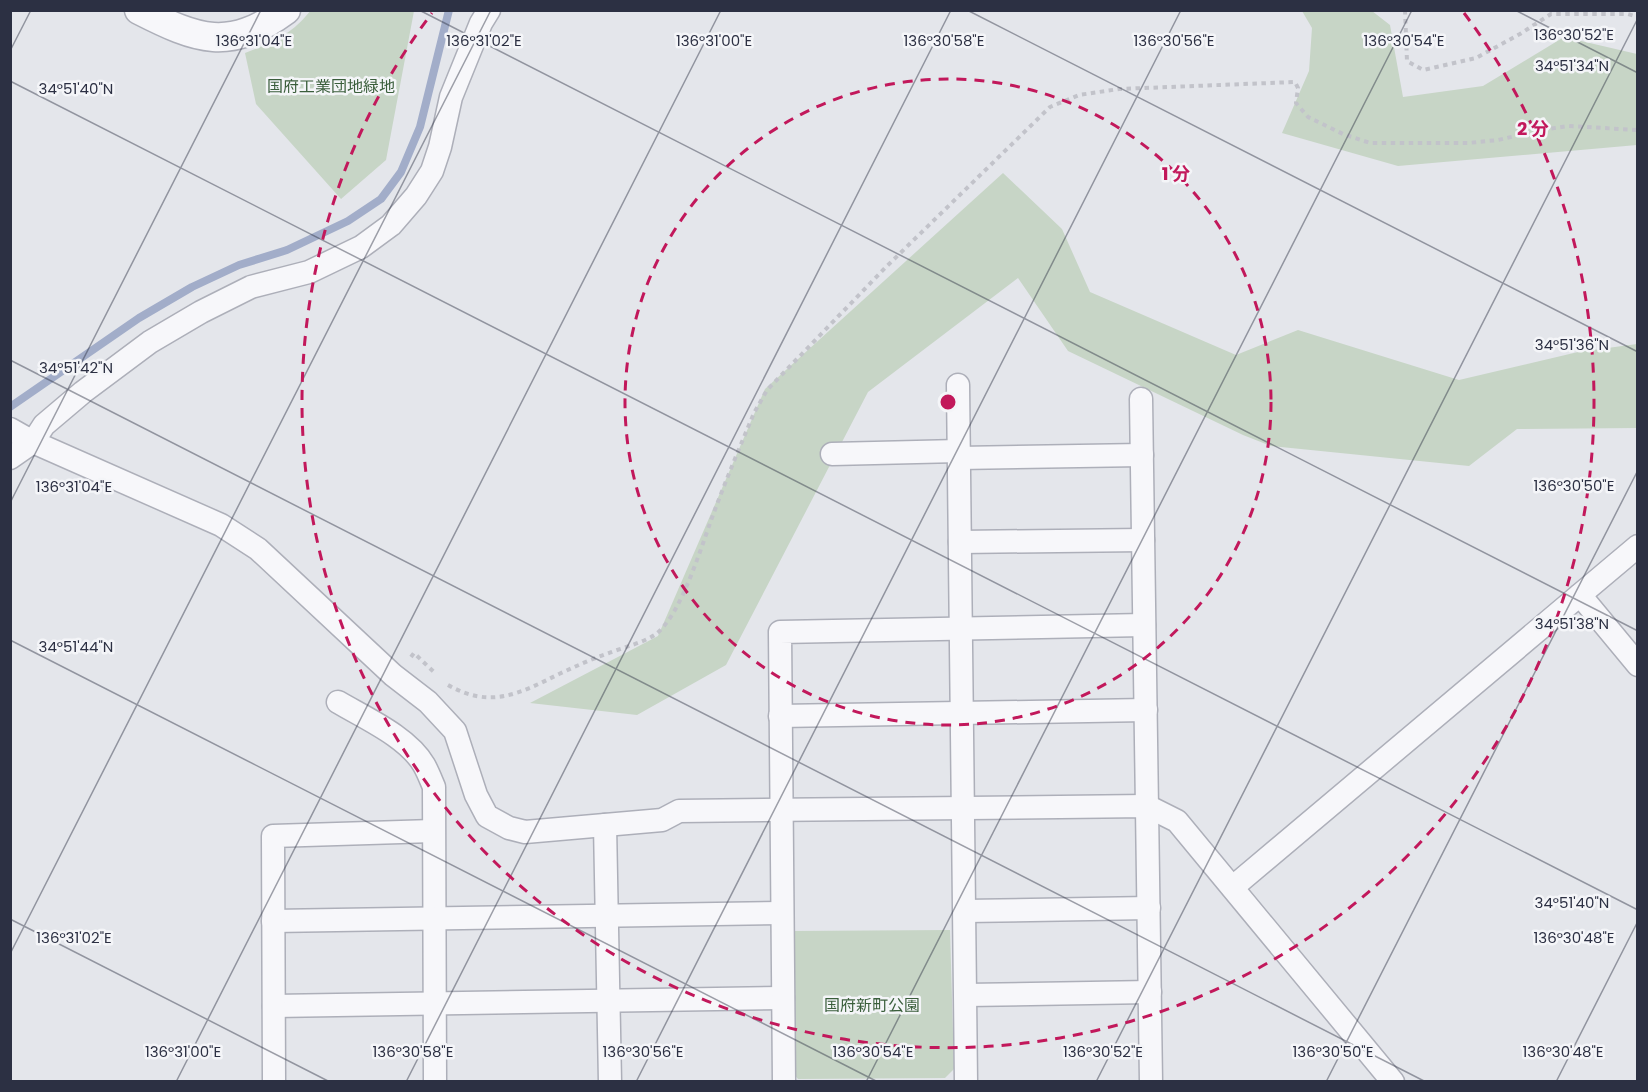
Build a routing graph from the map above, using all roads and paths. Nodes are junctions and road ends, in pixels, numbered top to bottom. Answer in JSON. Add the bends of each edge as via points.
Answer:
{"nodes":[{"id":1,"x":139,"y":10,"type":"edge"},
{"id":2,"x":286,"y":10,"type":"edge"},
{"id":3,"x":489,"y":10,"type":"edge"},
{"id":4,"x":1405,"y":10,"type":"edge"},
{"id":5,"x":1638,"y":17,"type":"edge"},
{"id":6,"x":1638,"y":130,"type":"edge"},
{"id":7,"x":958,"y":385,"type":"dead end"},
{"id":8,"x":1141,"y":399,"type":"dead end"},
{"id":9,"x":20,"y":434,"type":"edge"},
{"id":10,"x":832,"y":454,"type":"dead end"},
{"id":11,"x":959,"y":454,"type":"junction"},
{"id":12,"x":1142,"y":455,"type":"junction"},
{"id":13,"x":10,"y":458,"type":"edge"},
{"id":14,"x":1143,"y":540,"type":"junction"},
{"id":15,"x":960,"y":542,"type":"junction"},
{"id":16,"x":1638,"y":546,"type":"edge"},
{"id":17,"x":1580,"y":595,"type":"junction"},
{"id":18,"x":1144,"y":625,"type":"junction"},
{"id":19,"x":962,"y":629,"type":"junction"},
{"id":20,"x":1638,"y":665,"type":"edge"},
{"id":21,"x":394,"y":676,"type":"junction"},
{"id":22,"x":439,"y":677,"type":"dead end"},
{"id":23,"x":447,"y":684,"type":"dead end"},
{"id":24,"x":338,"y":702,"type":"dead end"},
{"id":25,"x":1146,"y":710,"type":"junction"},
{"id":26,"x":962,"y":713,"type":"junction"},
{"id":27,"x":780,"y":716,"type":"junction"},
{"id":28,"x":1147,"y":806,"type":"junction"},
{"id":29,"x":964,"y":809,"type":"junction"},
{"id":30,"x":780,"y":811,"type":"junction"},
{"id":31,"x":605,"y":825,"type":"junction"},
{"id":32,"x":434,"y":831,"type":"junction"},
{"id":33,"x":1233,"y":887,"type":"junction"},
{"id":34,"x":1149,"y":908,"type":"junction"},
{"id":35,"x":965,"y":911,"type":"junction"},
{"id":36,"x":782,"y":913,"type":"junction"},
{"id":37,"x":607,"y":915,"type":"junction"},
{"id":38,"x":435,"y":918,"type":"junction"},
{"id":39,"x":273,"y":921,"type":"junction"},
{"id":40,"x":1150,"y":992,"type":"junction"},
{"id":41,"x":966,"y":995,"type":"junction"},
{"id":42,"x":783,"y":998,"type":"junction"},
{"id":43,"x":608,"y":1001,"type":"junction"},
{"id":44,"x":436,"y":1003,"type":"junction"},
{"id":45,"x":274,"y":1006,"type":"junction"},
{"id":46,"x":274,"y":1082,"type":"edge"},
{"id":47,"x":435,"y":1082,"type":"edge"},
{"id":48,"x":610,"y":1082,"type":"edge"},
{"id":49,"x":784,"y":1082,"type":"edge"},
{"id":50,"x":966,"y":1082,"type":"edge"},
{"id":51,"x":1151,"y":1082,"type":"edge"},
{"id":52,"x":1393,"y":1082,"type":"edge"}],
"edges":[{"from":1,"to":2,"type":"street","via":[[199,36],[223,38],[268,24]]},
{"from":3,"to":9,"type":"street","via":[[451,97],[432,171],[391,225],[361,247],[309,272],[251,287],[201,312],[150,342],[44,425]]},
{"from":4,"to":5,"type":"path","via":[[1407,61],[1423,70],[1476,58],[1551,14]]},
{"from":6,"to":23,"type":"path","via":[[1568,126],[1468,143],[1370,143],[1308,117],[1296,103],[1298,88],[1294,82],[1119,89],[1079,95],[1050,107],[767,390],[754,413],[686,585],[660,631],[511,695],[471,696]]},
{"from":7,"to":11,"type":"street"},
{"from":8,"to":12,"type":"street"},
{"from":9,"to":13,"type":"street"},
{"from":9,"to":21,"type":"street","via":[[221,525],[258,549]]},
{"from":10,"to":11,"type":"street"},
{"from":11,"to":12,"type":"street"},
{"from":11,"to":15,"type":"street"},
{"from":12,"to":14,"type":"street"},
{"from":14,"to":15,"type":"street"},
{"from":14,"to":18,"type":"street"},
{"from":15,"to":19,"type":"street"},
{"from":16,"to":17,"type":"street"},
{"from":17,"to":20,"type":"street"},
{"from":17,"to":33,"type":"street"},
{"from":18,"to":19,"type":"street"},
{"from":18,"to":25,"type":"street"},
{"from":19,"to":26,"type":"street"},
{"from":19,"to":27,"type":"street","via":[[780,632]]},
{"from":21,"to":22,"type":"path","via":[[414,653]]},
{"from":21,"to":31,"type":"street","via":[[428,702],[455,731],[476,795],[488,816],[508,828],[525,832]]},
{"from":24,"to":32,"type":"street","via":[[385,729],[424,765],[434,787]]},
{"from":25,"to":26,"type":"street"},
{"from":25,"to":28,"type":"street"},
{"from":26,"to":27,"type":"street"},
{"from":26,"to":29,"type":"street"},
{"from":27,"to":30,"type":"street"},
{"from":28,"to":29,"type":"street"},
{"from":28,"to":33,"type":"street","via":[[1177,821]]},
{"from":28,"to":34,"type":"street"},
{"from":29,"to":30,"type":"street"},
{"from":29,"to":35,"type":"street"},
{"from":30,"to":31,"type":"street","via":[[680,811],[662,820]]},
{"from":30,"to":36,"type":"street"},
{"from":31,"to":37,"type":"street"},
{"from":32,"to":38,"type":"street"},
{"from":32,"to":39,"type":"street","via":[[273,836]]},
{"from":33,"to":52,"type":"street"},
{"from":34,"to":35,"type":"street"},
{"from":34,"to":40,"type":"street"},
{"from":35,"to":41,"type":"street"},
{"from":36,"to":37,"type":"street"},
{"from":36,"to":42,"type":"street"},
{"from":37,"to":38,"type":"street"},
{"from":37,"to":43,"type":"street"},
{"from":38,"to":39,"type":"street"},
{"from":38,"to":44,"type":"street"},
{"from":39,"to":45,"type":"street"},
{"from":40,"to":41,"type":"street"},
{"from":40,"to":51,"type":"street"},
{"from":41,"to":50,"type":"street"},
{"from":42,"to":43,"type":"street"},
{"from":42,"to":49,"type":"street"},
{"from":43,"to":44,"type":"street"},
{"from":43,"to":48,"type":"street"},
{"from":44,"to":45,"type":"street"},
{"from":44,"to":47,"type":"street"},
{"from":45,"to":46,"type":"street"}]}
